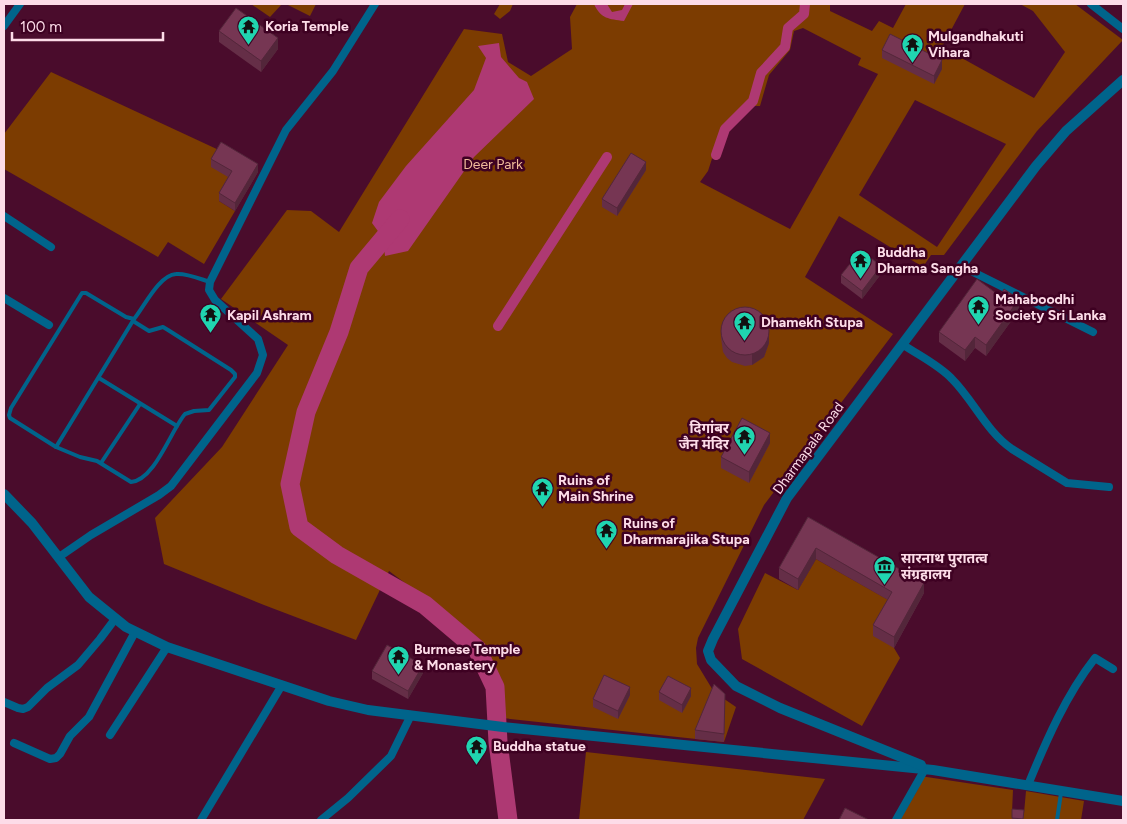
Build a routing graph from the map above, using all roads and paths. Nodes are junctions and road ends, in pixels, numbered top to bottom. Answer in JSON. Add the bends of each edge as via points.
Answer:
{"nodes":[{"id":1,"x":20,"y":4,"type":"edge"},
{"id":2,"x":375,"y":4,"type":"edge"},
{"id":3,"x":1091,"y":4,"type":"edge"},
{"id":4,"x":4,"y":26,"type":"edge"},
{"id":5,"x":1123,"y":29,"type":"edge"},
{"id":6,"x":1123,"y":80,"type":"edge"},
{"id":7,"x":4,"y":216,"type":"edge"},
{"id":8,"x":51,"y":247,"type":"dead end"},
{"id":9,"x":961,"y":266,"type":"junction"},
{"id":10,"x":210,"y":282,"type":"junction"},
{"id":11,"x":4,"y":298,"type":"edge"},
{"id":12,"x":134,"y":320,"type":"junction"},
{"id":13,"x":49,"y":325,"type":"dead end"},
{"id":14,"x":1093,"y":332,"type":"dead end"},
{"id":15,"x":902,"y":344,"type":"junction"},
{"id":16,"x":99,"y":378,"type":"junction"},
{"id":17,"x":140,"y":404,"type":"junction"},
{"id":18,"x":177,"y":426,"type":"junction"},
{"id":19,"x":56,"y":447,"type":"junction"},
{"id":20,"x":101,"y":463,"type":"junction"},
{"id":21,"x":1109,"y":487,"type":"dead end"},
{"id":22,"x":4,"y":494,"type":"edge"},
{"id":23,"x":59,"y":557,"type":"junction"},
{"id":24,"x":115,"y":619,"type":"junction"},
{"id":25,"x":135,"y":632,"type":"junction"},
{"id":26,"x":167,"y":647,"type":"junction"},
{"id":27,"x":1113,"y":669,"type":"dead end"},
{"id":28,"x":282,"y":685,"type":"junction"},
{"id":29,"x":4,"y":702,"type":"edge"},
{"id":30,"x":411,"y":716,"type":"junction"},
{"id":31,"x":110,"y":735,"type":"dead end"},
{"id":32,"x":14,"y":743,"type":"dead end"},
{"id":33,"x":929,"y":770,"type":"junction"},
{"id":34,"x":1028,"y":786,"type":"junction"},
{"id":35,"x":1062,"y":791,"type":"junction"},
{"id":36,"x":1123,"y":801,"type":"edge"},
{"id":37,"x":201,"y":820,"type":"edge"},
{"id":38,"x":321,"y":820,"type":"edge"},
{"id":39,"x":896,"y":820,"type":"edge"},
{"id":40,"x":1056,"y":820,"type":"edge"}],
"edges":[{"from":1,"to":4,"type":"street"},
{"from":2,"to":10,"type":"street","via":[[333,71],[286,130]]},
{"from":3,"to":5,"type":"street"},
{"from":6,"to":9,"type":"street","name":"Dharmapala Road","via":[[1054,145]]},
{"from":7,"to":8,"type":"street"},
{"from":9,"to":14,"type":"street"},
{"from":9,"to":15,"type":"street","name":"Dharmapala Road"},
{"from":10,"to":12,"type":"lane","via":[[183,274],[170,275],[161,282]]},
{"from":10,"to":23,"type":"street","via":[[209,290],[215,300],[258,339],[263,355],[257,373],[171,486]]},
{"from":11,"to":13,"type":"street"},
{"from":12,"to":16,"type":"lane"},
{"from":12,"to":18,"type":"lane","via":[[149,331],[163,327],[235,374],[209,410],[185,414]]},
{"from":12,"to":19,"type":"lane","via":[[86,293],[79,297],[9,414],[14,421]]},
{"from":15,"to":21,"type":"street","via":[[953,380],[996,435],[1012,449],[1067,482]]},
{"from":15,"to":33,"type":"street","name":"Dharmapala Road","via":[[787,498],[708,651],[711,660],[736,686],[780,708]]},
{"from":16,"to":17,"type":"lane"},
{"from":16,"to":19,"type":"lane"},
{"from":17,"to":18,"type":"lane"},
{"from":17,"to":20,"type":"lane"},
{"from":18,"to":20,"type":"lane","via":[[149,470],[135,481],[131,482]]},
{"from":19,"to":20,"type":"lane"},
{"from":22,"to":23,"type":"street"},
{"from":23,"to":24,"type":"street","via":[[89,597]]},
{"from":24,"to":25,"type":"street"},
{"from":24,"to":29,"type":"street","via":[[78,665],[28,707],[18,708]]},
{"from":25,"to":26,"type":"street"},
{"from":25,"to":32,"type":"street","via":[[91,713],[56,758],[50,759]]},
{"from":26,"to":28,"type":"street"},
{"from":26,"to":31,"type":"street"},
{"from":27,"to":34,"type":"street","via":[[1095,658],[1082,675],[1044,747]]},
{"from":28,"to":30,"type":"street","via":[[329,701]]},
{"from":28,"to":37,"type":"street"},
{"from":30,"to":33,"type":"street"},
{"from":30,"to":38,"type":"street","via":[[391,756]]},
{"from":33,"to":34,"type":"street"},
{"from":33,"to":39,"type":"street"},
{"from":34,"to":35,"type":"street"},
{"from":35,"to":36,"type":"street"},
{"from":35,"to":40,"type":"lane"}]}
